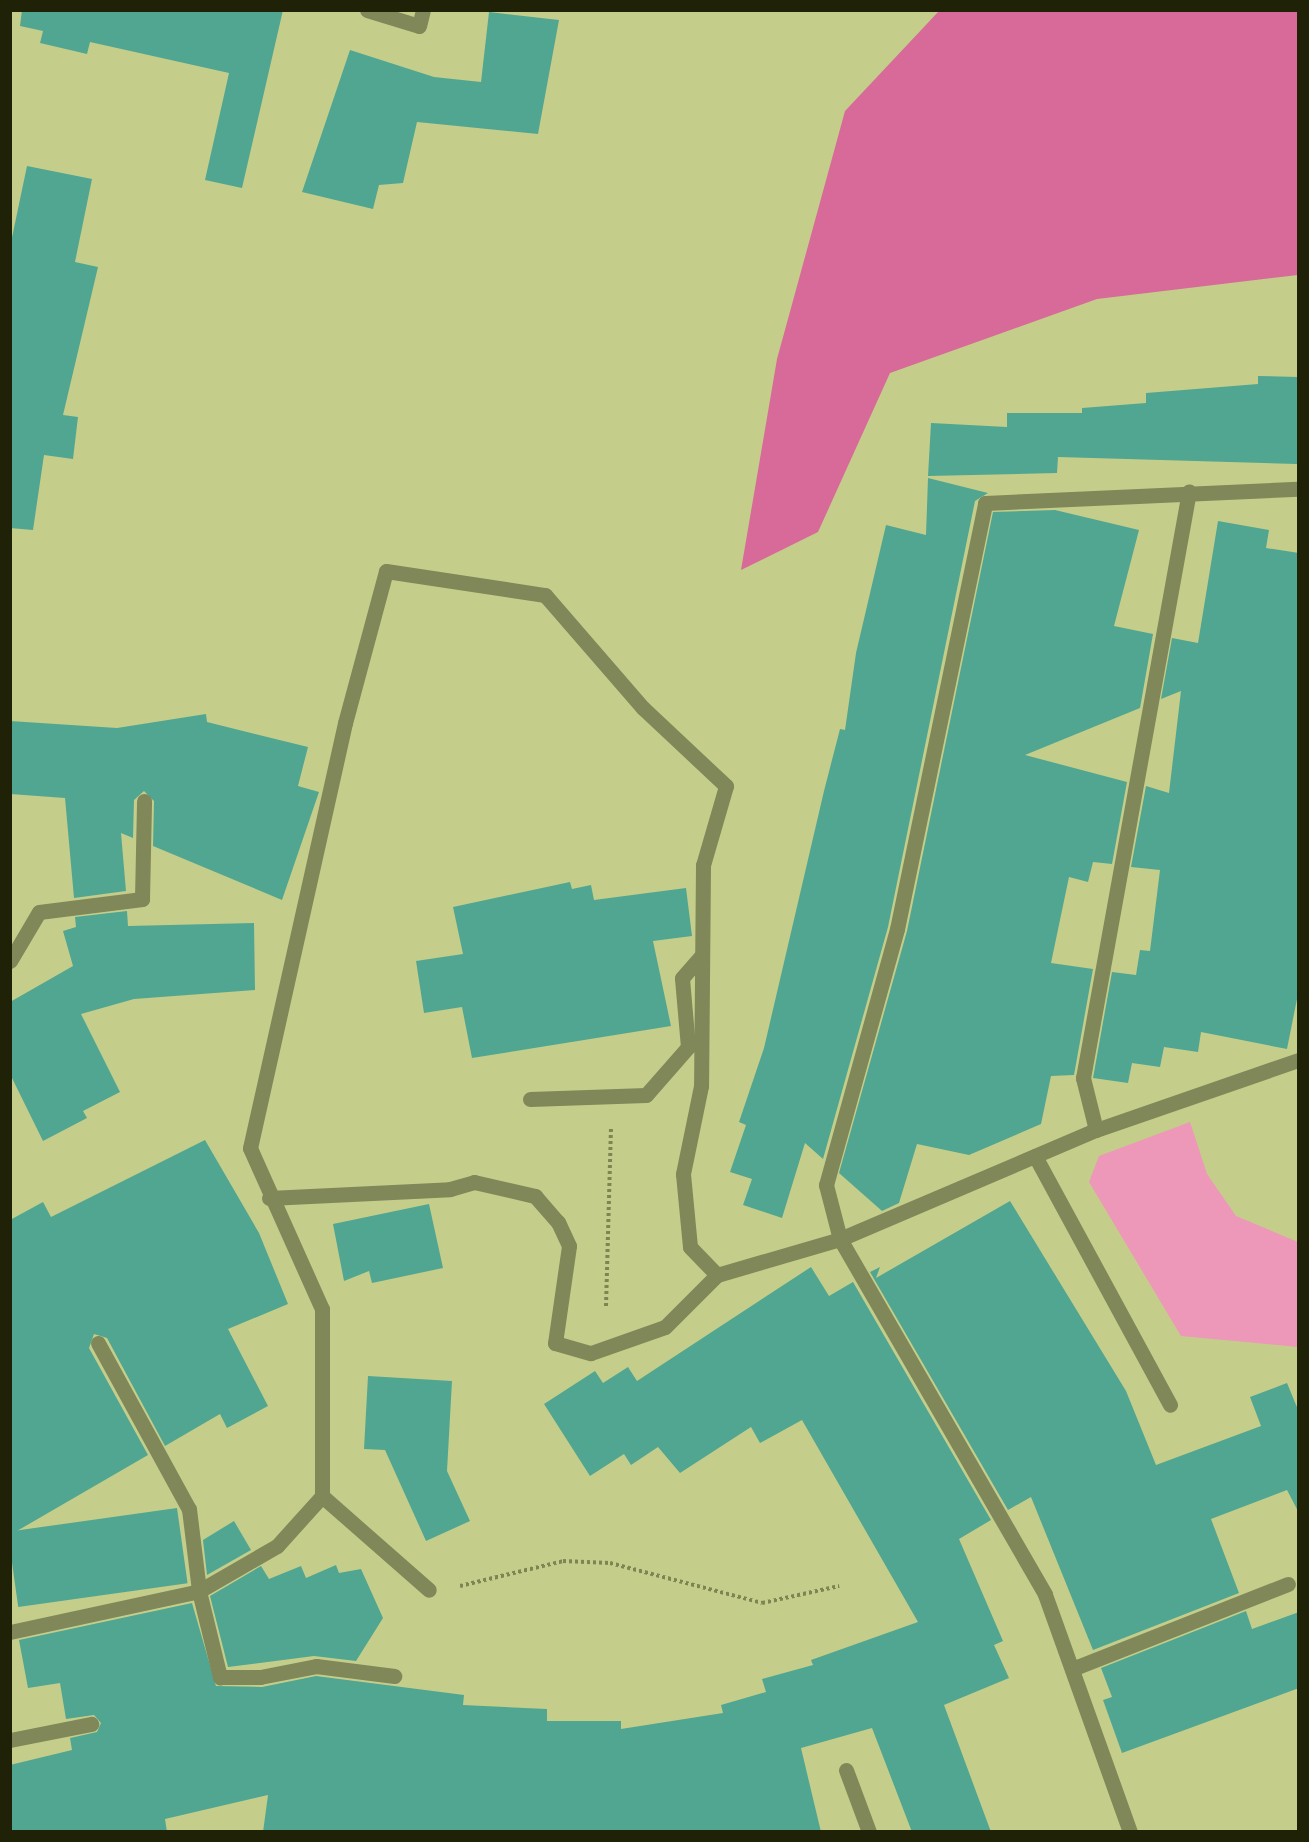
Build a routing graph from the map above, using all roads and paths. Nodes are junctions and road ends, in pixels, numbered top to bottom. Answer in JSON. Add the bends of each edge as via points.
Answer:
{"nodes":[{"id":1,"x":367,"y":10,"type":"edge"},
{"id":2,"x":423,"y":10,"type":"edge"},
{"id":3,"x":1299,"y":489,"type":"edge"},
{"id":4,"x":1189,"y":491,"type":"junction"},
{"id":5,"x":144,"y":801,"type":"dead end"},
{"id":6,"x":700,"y":957,"type":"junction"},
{"id":7,"x":10,"y":961,"type":"edge"},
{"id":8,"x":1299,"y":1060,"type":"edge"},
{"id":9,"x":612,"y":1096,"type":"junction"},
{"id":10,"x":530,"y":1099,"type":"dead end"},
{"id":11,"x":1096,"y":1130,"type":"junction"},
{"id":12,"x":1035,"y":1156,"type":"junction"},
{"id":13,"x":269,"y":1198,"type":"junction"},
{"id":14,"x":840,"y":1239,"type":"junction"},
{"id":15,"x":717,"y":1275,"type":"junction"},
{"id":16,"x":606,"y":1306,"type":"dead end"},
{"id":17,"x":98,"y":1343,"type":"dead end"},
{"id":18,"x":1170,"y":1405,"type":"dead end"},
{"id":19,"x":322,"y":1496,"type":"junction"},
{"id":20,"x":1288,"y":1584,"type":"dead end"},
{"id":21,"x":839,"y":1586,"type":"dead end"},
{"id":22,"x":429,"y":1590,"type":"joint"},
{"id":23,"x":199,"y":1591,"type":"junction"},
{"id":24,"x":10,"y":1632,"type":"edge"},
{"id":25,"x":1072,"y":1669,"type":"junction"},
{"id":26,"x":394,"y":1676,"type":"dead end"},
{"id":27,"x":91,"y":1724,"type":"dead end"},
{"id":28,"x":10,"y":1740,"type":"edge"},
{"id":29,"x":846,"y":1770,"type":"dead end"},
{"id":30,"x":869,"y":1832,"type":"edge"},
{"id":31,"x":1130,"y":1832,"type":"edge"}],
"edges":[{"from":1,"to":2,"type":"street","via":[[418,26]]},
{"from":3,"to":4,"type":"street"},
{"from":4,"to":11,"type":"street","via":[[1083,1078]]},
{"from":4,"to":14,"type":"street","via":[[985,503],[897,929],[826,1185]]},
{"from":5,"to":7,"type":"street","via":[[142,899],[39,912]]},
{"from":6,"to":9,"type":"street","via":[[682,978],[688,1047],[646,1095]]},
{"from":6,"to":13,"type":"street","via":[[703,865],[726,786],[643,708],[544,595],[386,571],[345,723],[250,1148]]},
{"from":6,"to":15,"type":"street","via":[[701,1086],[683,1174],[690,1247]]},
{"from":8,"to":11,"type":"street"},
{"from":9,"to":10,"type":"street"},
{"from":9,"to":16,"type":"path"},
{"from":11,"to":12,"type":"street"},
{"from":12,"to":14,"type":"street"},
{"from":12,"to":18,"type":"street"},
{"from":13,"to":15,"type":"street","via":[[450,1188],[474,1182],[535,1196],[558,1222],[569,1246],[555,1343],[591,1353],[665,1327]]},
{"from":13,"to":19,"type":"street","via":[[322,1309]]},
{"from":14,"to":15,"type":"street"},
{"from":14,"to":25,"type":"street","via":[[1045,1594]]},
{"from":17,"to":23,"type":"street","via":[[189,1509]]},
{"from":19,"to":22,"type":"street"},
{"from":19,"to":23,"type":"street","via":[[277,1546]]},
{"from":20,"to":25,"type":"street"},
{"from":21,"to":22,"type":"path","via":[[762,1603],[610,1563],[563,1561],[492,1583]]},
{"from":23,"to":24,"type":"street"},
{"from":23,"to":26,"type":"street","via":[[220,1677],[260,1677],[316,1666]]},
{"from":25,"to":31,"type":"street"},
{"from":27,"to":28,"type":"street"},
{"from":29,"to":30,"type":"street"}]}
